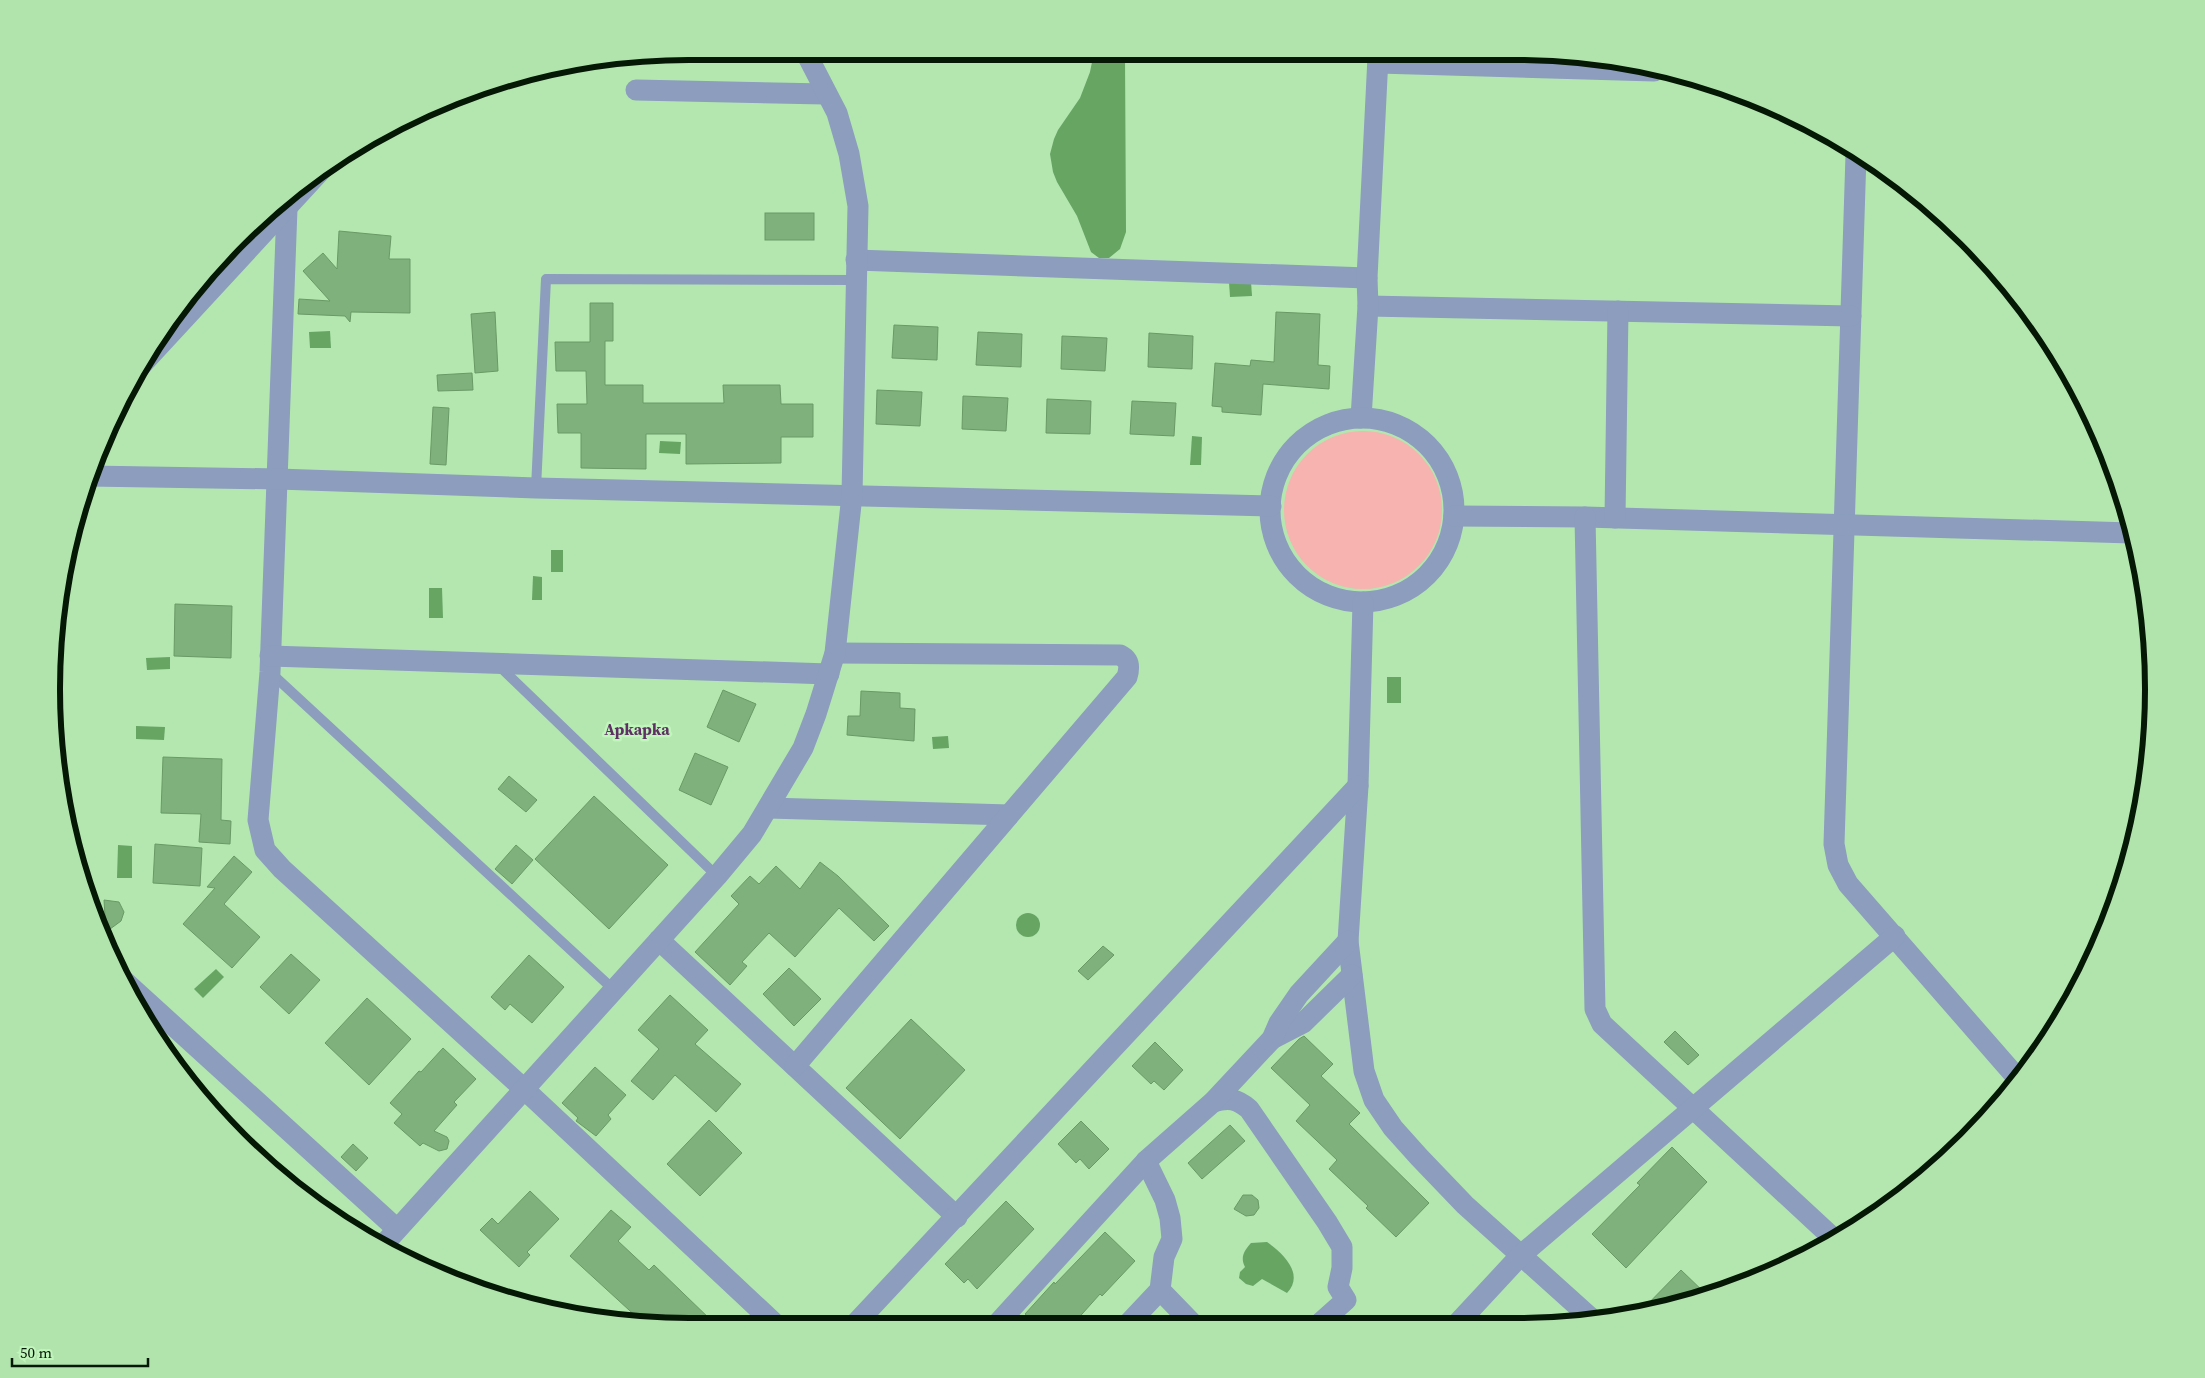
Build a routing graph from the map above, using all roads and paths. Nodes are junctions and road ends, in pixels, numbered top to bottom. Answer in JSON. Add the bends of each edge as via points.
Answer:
{"nodes":[{"id":1,"x":809,"y":60,"type":"edge"},
{"id":2,"x":1378,"y":60,"type":"edge"},
{"id":3,"x":1627,"y":70,"type":"edge"},
{"id":4,"x":636,"y":90,"type":"dead end"},
{"id":5,"x":825,"y":94,"type":"junction"},
{"id":6,"x":1856,"y":160,"type":"edge"},
{"id":7,"x":277,"y":214,"type":"edge"},
{"id":8,"x":271,"y":219,"type":"edge"},
{"id":9,"x":856,"y":270,"type":"junction"},
{"id":10,"x":1367,"y":278,"type":"junction"},
{"id":11,"x":1368,"y":306,"type":"junction"},
{"id":12,"x":1618,"y":311,"type":"junction"},
{"id":13,"x":1851,"y":316,"type":"junction"},
{"id":14,"x":173,"y":330,"type":"edge"},
{"id":15,"x":1362,"y":418,"type":"junction"},
{"id":16,"x":97,"y":476,"type":"edge"},
{"id":17,"x":278,"y":479,"type":"junction"},
{"id":18,"x":536,"y":488,"type":"junction"},
{"id":19,"x":852,"y":495,"type":"junction"},
{"id":20,"x":1270,"y":506,"type":"junction"},
{"id":21,"x":1454,"y":516,"type":"junction"},
{"id":22,"x":1585,"y":517,"type":"junction"},
{"id":23,"x":1615,"y":518,"type":"junction"},
{"id":24,"x":1845,"y":525,"type":"junction"},
{"id":25,"x":2126,"y":533,"type":"edge"},
{"id":26,"x":1363,"y":602,"type":"junction"},
{"id":27,"x":835,"y":653,"type":"junction"},
{"id":28,"x":270,"y":664,"type":"junction"},
{"id":29,"x":497,"y":664,"type":"junction"},
{"id":30,"x":829,"y":674,"type":"junction"},
{"id":31,"x":1358,"y":786,"type":"junction"},
{"id":32,"x":769,"y":808,"type":"junction"},
{"id":33,"x":1008,"y":815,"type":"junction"},
{"id":34,"x":717,"y":876,"type":"junction"},
{"id":35,"x":1895,"y":936,"type":"junction"},
{"id":36,"x":659,"y":940,"type":"junction"},
{"id":37,"x":1348,"y":941,"type":"junction"},
{"id":38,"x":1352,"y":975,"type":"junction"},
{"id":39,"x":614,"y":990,"type":"junction"},
{"id":40,"x":140,"y":996,"type":"edge"},
{"id":41,"x":1272,"y":1039,"type":"junction"},
{"id":42,"x":795,"y":1066,"type":"junction"},
{"id":43,"x":2014,"y":1074,"type":"edge"},
{"id":44,"x":524,"y":1089,"type":"junction"},
{"id":45,"x":1214,"y":1102,"type":"junction"},
{"id":46,"x":1692,"y":1110,"type":"junction"},
{"id":47,"x":1146,"y":1161,"type":"junction"},
{"id":48,"x":957,"y":1217,"type":"junction"},
{"id":49,"x":1829,"y":1234,"type":"edge"},
{"id":50,"x":391,"y":1236,"type":"edge"},
{"id":51,"x":1521,"y":1255,"type":"junction"},
{"id":52,"x":1160,"y":1290,"type":"junction"},
{"id":53,"x":1586,"y":1314,"type":"edge"},
{"id":54,"x":769,"y":1318,"type":"edge"},
{"id":55,"x":861,"y":1318,"type":"edge"},
{"id":56,"x":1003,"y":1318,"type":"edge"},
{"id":57,"x":1134,"y":1318,"type":"edge"},
{"id":58,"x":1187,"y":1318,"type":"edge"},
{"id":59,"x":1326,"y":1318,"type":"edge"},
{"id":60,"x":1462,"y":1318,"type":"edge"}],
"edges":[{"from":1,"to":5,"type":"street"},
{"from":2,"to":3,"type":"street"},
{"from":2,"to":10,"type":"street"},
{"from":4,"to":5,"type":"street"},
{"from":5,"to":9,"type":"street","via":[[836,113],[858,206]]},
{"from":6,"to":13,"type":"street"},
{"from":7,"to":17,"type":"street"},
{"from":8,"to":14,"type":"street"},
{"from":9,"to":10,"type":"street"},
{"from":9,"to":18,"type":"lane","via":[[546,278]]},
{"from":9,"to":19,"type":"street"},
{"from":10,"to":11,"type":"street"},
{"from":11,"to":12,"type":"street"},
{"from":11,"to":15,"type":"street"},
{"from":12,"to":13,"type":"street"},
{"from":12,"to":23,"type":"street"},
{"from":13,"to":24,"type":"street"},
{"from":15,"to":20,"type":"street","via":[[1330,424],[1302,440],[1282,464],[1275,479]]},
{"from":15,"to":21,"type":"street","via":[[1393,423],[1408,430],[1432,451],[1448,478]]},
{"from":16,"to":17,"type":"street"},
{"from":17,"to":18,"type":"street"},
{"from":17,"to":28,"type":"street"},
{"from":18,"to":19,"type":"street"},
{"from":19,"to":20,"type":"street"},
{"from":19,"to":27,"type":"street"},
{"from":20,"to":26,"type":"street","via":[[1276,542],[1292,570],[1317,590],[1347,601]]},
{"from":21,"to":22,"type":"street"},
{"from":21,"to":26,"type":"street","via":[[1449,541],[1434,569],[1409,590]]},
{"from":22,"to":23,"type":"street"},
{"from":22,"to":46,"type":"street","via":[[1595,1009],[1602,1024]]},
{"from":23,"to":24,"type":"street"},
{"from":24,"to":25,"type":"street"},
{"from":24,"to":35,"type":"street","via":[[1834,844],[1838,866],[1848,884]]},
{"from":26,"to":31,"type":"street"},
{"from":27,"to":30,"type":"street"},
{"from":27,"to":33,"type":"street","via":[[1092,654],[1126,658],[1129,663],[1127,677]]},
{"from":28,"to":29,"type":"street"},
{"from":28,"to":39,"type":"lane"},
{"from":28,"to":44,"type":"street","via":[[258,820],[265,850]]},
{"from":29,"to":30,"type":"street"},
{"from":29,"to":34,"type":"lane"},
{"from":30,"to":32,"type":"street","via":[[803,748]]},
{"from":31,"to":37,"type":"street"},
{"from":31,"to":48,"type":"street"},
{"from":32,"to":33,"type":"street"},
{"from":32,"to":34,"type":"street"},
{"from":33,"to":42,"type":"street"},
{"from":34,"to":36,"type":"street"},
{"from":35,"to":43,"type":"street"},
{"from":35,"to":46,"type":"street"},
{"from":36,"to":39,"type":"street"},
{"from":36,"to":42,"type":"street"},
{"from":37,"to":38,"type":"street"},
{"from":37,"to":41,"type":"street","via":[[1294,1000]]},
{"from":38,"to":41,"type":"street","via":[[1303,1023]]},
{"from":38,"to":51,"type":"street","via":[[1364,1071],[1374,1100],[1393,1128],[1438,1178]]},
{"from":39,"to":44,"type":"street"},
{"from":40,"to":50,"type":"street"},
{"from":41,"to":45,"type":"street"},
{"from":42,"to":48,"type":"street"},
{"from":44,"to":50,"type":"street"},
{"from":44,"to":54,"type":"street"},
{"from":45,"to":47,"type":"street"},
{"from":45,"to":59,"type":"street","via":[[1231,1099],[1249,1109],[1342,1246],[1338,1287],[1346,1300]]},
{"from":46,"to":49,"type":"street"},
{"from":46,"to":51,"type":"street"},
{"from":47,"to":52,"type":"street","via":[[1165,1200],[1171,1225],[1172,1239],[1164,1257]]},
{"from":47,"to":56,"type":"street"},
{"from":48,"to":55,"type":"street"},
{"from":51,"to":53,"type":"street"},
{"from":51,"to":60,"type":"street"},
{"from":52,"to":57,"type":"street"},
{"from":52,"to":58,"type":"street"}]}
